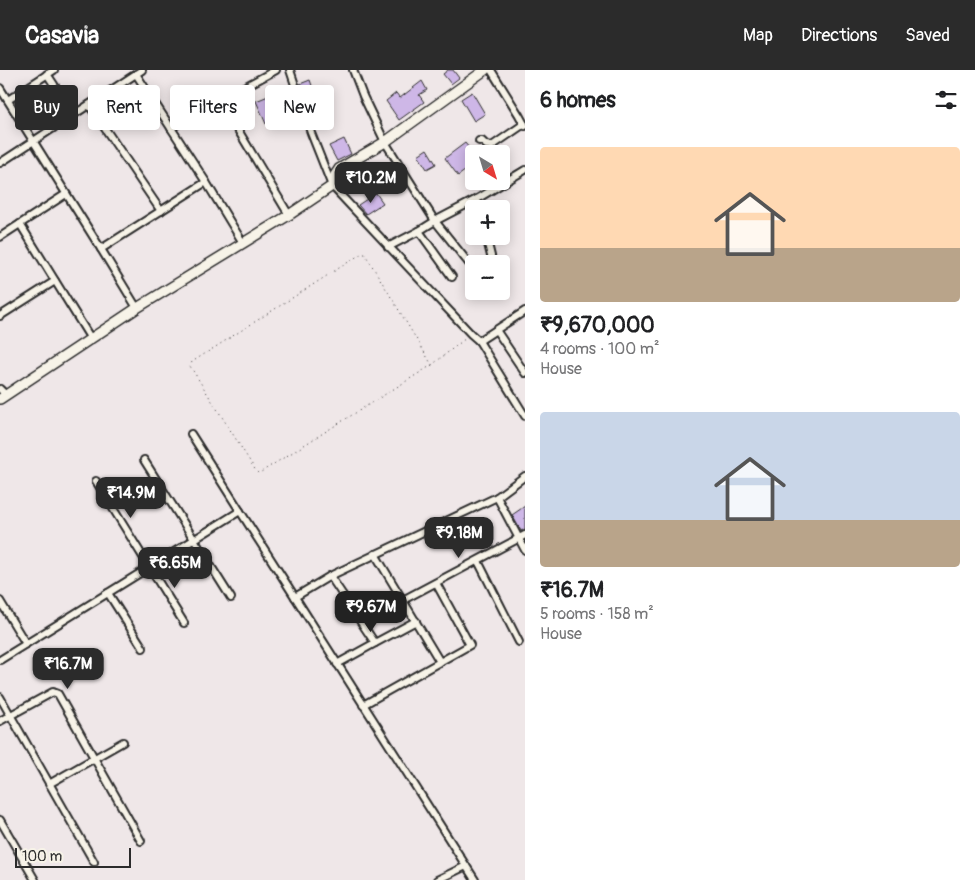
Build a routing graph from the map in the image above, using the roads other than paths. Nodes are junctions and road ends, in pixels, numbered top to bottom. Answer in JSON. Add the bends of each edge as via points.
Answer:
{"nodes":[{"id":1,"x":54,"y":70,"type":"edge"},
{"id":2,"x":276,"y":70,"type":"edge"},
{"id":3,"x":290,"y":70,"type":"edge"},
{"id":4,"x":353,"y":70,"type":"edge"},
{"id":5,"x":485,"y":70,"type":"edge"},
{"id":6,"x":491,"y":70,"type":"edge"},
{"id":7,"x":139,"y":72,"type":"edge"},
{"id":8,"x":47,"y":74,"type":"junction"},
{"id":9,"x":54,"y":85,"type":"edge"},
{"id":10,"x":119,"y":85,"type":"edge"},
{"id":11,"x":248,"y":85,"type":"edge"},
{"id":12,"x":0,"y":88,"type":"edge"},
{"id":13,"x":8,"y":100,"type":"junction"},
{"id":14,"x":522,"y":113,"type":"edge"},
{"id":15,"x":524,"y":125,"type":"edge"},
{"id":16,"x":170,"y":128,"type":"edge"},
{"id":17,"x":50,"y":130,"type":"edge"},
{"id":18,"x":106,"y":130,"type":"edge"},
{"id":19,"x":171,"y":130,"type":"edge"},
{"id":20,"x":238,"y":130,"type":"edge"},
{"id":21,"x":33,"y":141,"type":"junction"},
{"id":22,"x":479,"y":141,"type":"dead end"},
{"id":23,"x":385,"y":142,"type":"junction"},
{"id":24,"x":0,"y":163,"type":"edge"},
{"id":25,"x":525,"y":170,"type":"edge"},
{"id":26,"x":206,"y":182,"type":"junction"},
{"id":27,"x":332,"y":186,"type":"junction"},
{"id":28,"x":66,"y":194,"type":"junction"},
{"id":29,"x":476,"y":199,"type":"joint"},
{"id":30,"x":161,"y":211,"type":"junction"},
{"id":31,"x":289,"y":215,"type":"junction"},
{"id":32,"x":435,"y":221,"type":"junction"},
{"id":33,"x":20,"y":224,"type":"junction"},
{"id":34,"x":419,"y":231,"type":"junction"},
{"id":35,"x":0,"y":237,"type":"edge"},
{"id":36,"x":243,"y":243,"type":"junction"},
{"id":37,"x":388,"y":247,"type":"junction"},
{"id":38,"x":102,"y":249,"type":"junction"},
{"id":39,"x":465,"y":258,"type":"edge"},
{"id":40,"x":452,"y":277,"type":"dead end"},
{"id":41,"x":55,"y":281,"type":"junction"},
{"id":42,"x":137,"y":308,"type":"junction"},
{"id":43,"x":525,"y":311,"type":"edge"},
{"id":44,"x":0,"y":316,"type":"edge"},
{"id":45,"x":496,"y":330,"type":"junction"},
{"id":46,"x":91,"y":339,"type":"junction"},
{"id":47,"x":479,"y":341,"type":"junction"},
{"id":48,"x":525,"y":373,"type":"edge"},
{"id":49,"x":2,"y":395,"type":"edge"},
{"id":50,"x":525,"y":416,"type":"edge"},
{"id":51,"x":191,"y":434,"type":"dead end"},
{"id":52,"x":144,"y":460,"type":"dead end"},
{"id":53,"x":525,"y":476,"type":"edge"},
{"id":54,"x":96,"y":481,"type":"dead end"},
{"id":55,"x":497,"y":497,"type":"junction"},
{"id":56,"x":240,"y":511,"type":"junction"},
{"id":57,"x":525,"y":535,"type":"edge"},
{"id":58,"x":518,"y":539,"type":"junction"},
{"id":59,"x":194,"y":540,"type":"junction"},
{"id":60,"x":525,"y":550,"type":"edge"},
{"id":61,"x":376,"y":554,"type":"junction"},
{"id":62,"x":478,"y":560,"type":"junction"},
{"id":63,"x":149,"y":568,"type":"junction"},
{"id":64,"x":330,"y":576,"type":"junction"},
{"id":65,"x":436,"y":583,"type":"junction"},
{"id":66,"x":108,"y":593,"type":"junction"},
{"id":67,"x":295,"y":597,"type":"junction"},
{"id":68,"x":231,"y":598,"type":"dead end"},
{"id":69,"x":0,"y":600,"type":"edge"},
{"id":70,"x":403,"y":600,"type":"junction"},
{"id":71,"x":416,"y":622,"type":"junction"},
{"id":72,"x":184,"y":623,"type":"dead end"},
{"id":73,"x":519,"y":642,"type":"dead end"},
{"id":74,"x":375,"y":643,"type":"junction"},
{"id":75,"x":26,"y":644,"type":"junction"},
{"id":76,"x":143,"y":648,"type":"dead end"},
{"id":77,"x":0,"y":660,"type":"edge"},
{"id":78,"x":440,"y":662,"type":"junction"},
{"id":79,"x":338,"y":664,"type":"junction"},
{"id":80,"x":0,"y":697,"type":"edge"},
{"id":81,"x":364,"y":705,"type":"junction"},
{"id":82,"x":10,"y":715,"type":"junction"},
{"id":83,"x":0,"y":721,"type":"edge"},
{"id":84,"x":123,"y":742,"type":"dead end"},
{"id":85,"x":95,"y":758,"type":"junction"},
{"id":86,"x":49,"y":784,"type":"junction"},
{"id":87,"x":0,"y":820,"type":"edge"},
{"id":88,"x":141,"y":841,"type":"dead end"},
{"id":89,"x":94,"y":862,"type":"dead end"},
{"id":90,"x":466,"y":866,"type":"junction"},
{"id":91,"x":35,"y":880,"type":"edge"},
{"id":92,"x":437,"y":880,"type":"edge"},
{"id":93,"x":475,"y":880,"type":"edge"}],
"edges":[{"from":1,"to":8,"type":"street"},
{"from":2,"to":11,"type":"street"},
{"from":3,"to":27,"type":"street"},
{"from":4,"to":23,"type":"street"},
{"from":5,"to":23,"type":"main road"},
{"from":6,"to":14,"type":"street"},
{"from":7,"to":10,"type":"street"},
{"from":7,"to":16,"type":"street"},
{"from":8,"to":9,"type":"street"},
{"from":8,"to":13,"type":"street"},
{"from":12,"to":13,"type":"street"},
{"from":13,"to":21,"type":"street"},
{"from":14,"to":15,"type":"street"},
{"from":15,"to":22,"type":"street","via":[[492,146]]},
{"from":17,"to":21,"type":"street"},
{"from":18,"to":30,"type":"street"},
{"from":19,"to":26,"type":"street"},
{"from":20,"to":31,"type":"street"},
{"from":21,"to":24,"type":"street"},
{"from":21,"to":28,"type":"street"},
{"from":23,"to":27,"type":"main road","via":[[340,169]]},
{"from":23,"to":32,"type":"street"},
{"from":25,"to":29,"type":"street"},
{"from":26,"to":30,"type":"street"},
{"from":26,"to":36,"type":"street"},
{"from":27,"to":31,"type":"main road"},
{"from":27,"to":37,"type":"street"},
{"from":28,"to":33,"type":"street"},
{"from":28,"to":38,"type":"street"},
{"from":29,"to":32,"type":"street"},
{"from":30,"to":38,"type":"street"},
{"from":31,"to":36,"type":"main road"},
{"from":32,"to":34,"type":"street"},
{"from":32,"to":39,"type":"street"},
{"from":33,"to":35,"type":"street"},
{"from":33,"to":41,"type":"street"},
{"from":34,"to":37,"type":"street"},
{"from":34,"to":40,"type":"street"},
{"from":36,"to":42,"type":"main road"},
{"from":37,"to":47,"type":"street"},
{"from":38,"to":42,"type":"street"},
{"from":41,"to":44,"type":"street"},
{"from":41,"to":46,"type":"street"},
{"from":42,"to":46,"type":"main road"},
{"from":43,"to":45,"type":"street"},
{"from":45,"to":47,"type":"street"},
{"from":45,"to":48,"type":"street"},
{"from":46,"to":49,"type":"main road"},
{"from":47,"to":50,"type":"street"},
{"from":51,"to":56,"type":"street"},
{"from":52,"to":59,"type":"street"},
{"from":53,"to":55,"type":"street"},
{"from":54,"to":63,"type":"street"},
{"from":55,"to":58,"type":"street"},
{"from":55,"to":61,"type":"street"},
{"from":56,"to":59,"type":"street"},
{"from":56,"to":67,"type":"street"},
{"from":57,"to":58,"type":"street"},
{"from":58,"to":60,"type":"street"},
{"from":58,"to":62,"type":"street"},
{"from":59,"to":63,"type":"street"},
{"from":59,"to":68,"type":"street"},
{"from":61,"to":64,"type":"street"},
{"from":61,"to":70,"type":"street"},
{"from":62,"to":65,"type":"street"},
{"from":62,"to":73,"type":"street"},
{"from":63,"to":66,"type":"street"},
{"from":63,"to":72,"type":"street"},
{"from":64,"to":67,"type":"street"},
{"from":64,"to":74,"type":"street"},
{"from":65,"to":70,"type":"street"},
{"from":65,"to":78,"type":"street","via":[[470,645]]},
{"from":66,"to":75,"type":"street"},
{"from":66,"to":76,"type":"street"},
{"from":67,"to":79,"type":"street"},
{"from":69,"to":75,"type":"street"},
{"from":70,"to":71,"type":"street"},
{"from":71,"to":74,"type":"street"},
{"from":71,"to":78,"type":"street"},
{"from":74,"to":79,"type":"street"},
{"from":75,"to":77,"type":"street"},
{"from":78,"to":81,"type":"street"},
{"from":79,"to":81,"type":"street"},
{"from":80,"to":82,"type":"street"},
{"from":81,"to":90,"type":"street"},
{"from":82,"to":83,"type":"street"},
{"from":82,"to":85,"type":"street","via":[[55,692]]},
{"from":82,"to":86,"type":"street"},
{"from":84,"to":85,"type":"street"},
{"from":85,"to":86,"type":"street"},
{"from":85,"to":88,"type":"street"},
{"from":86,"to":89,"type":"street"},
{"from":87,"to":91,"type":"street"},
{"from":90,"to":92,"type":"street"},
{"from":90,"to":93,"type":"street"}]}
